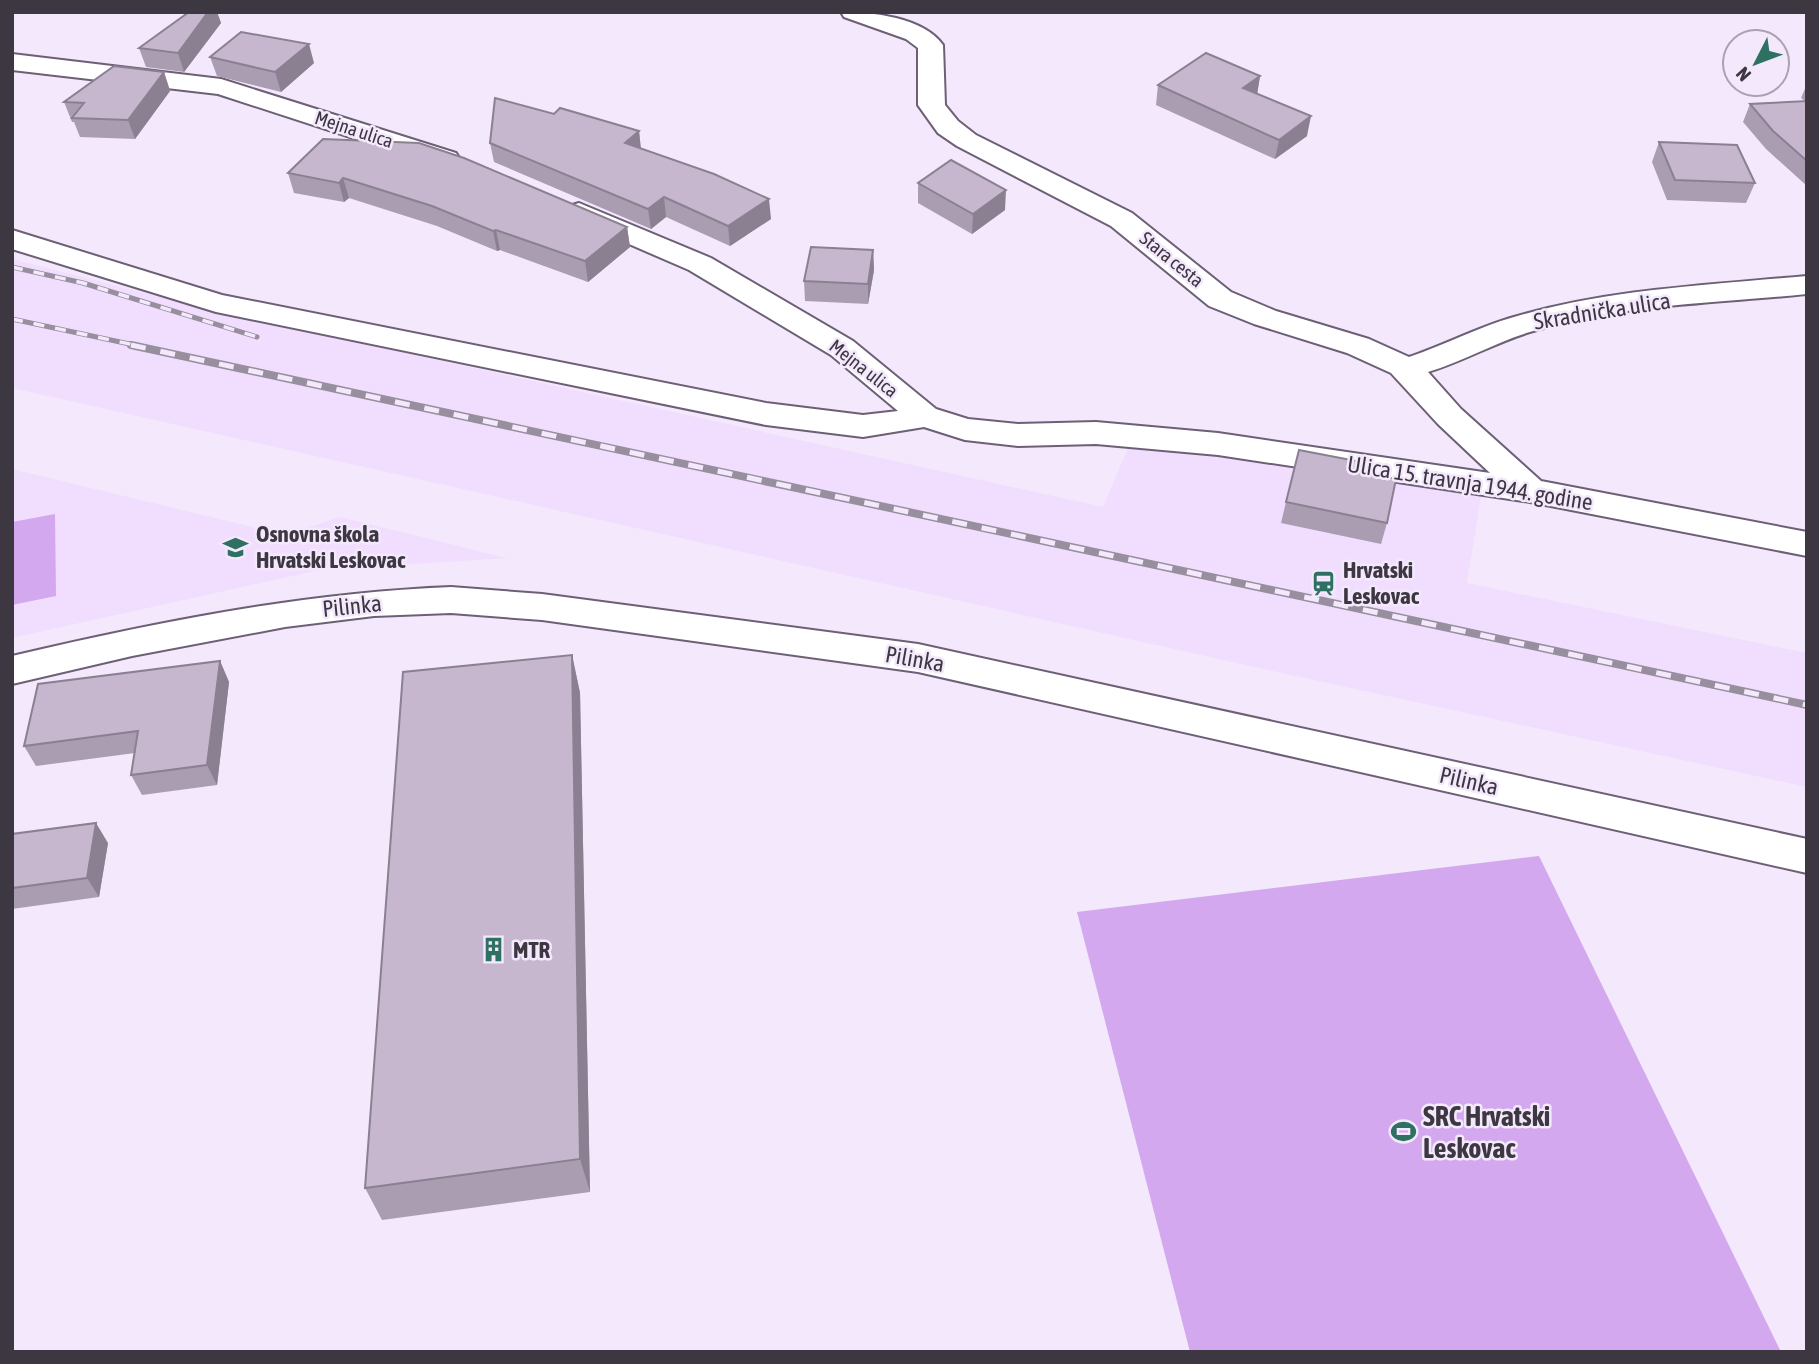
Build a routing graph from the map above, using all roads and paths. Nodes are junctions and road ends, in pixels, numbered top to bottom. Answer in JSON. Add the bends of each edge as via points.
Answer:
{"nodes":[{"id":1,"x":853,"y":12,"type":"edge"},
{"id":2,"x":12,"y":62,"type":"edge"},
{"id":3,"x":466,"y":165,"type":"edge"},
{"id":4,"x":552,"y":201,"type":"edge"},
{"id":5,"x":12,"y":239,"type":"edge"},
{"id":6,"x":1807,"y":285,"type":"edge"},
{"id":7,"x":1405,"y":368,"type":"junction"},
{"id":8,"x":924,"y":416,"type":"junction"},
{"id":9,"x":1530,"y":490,"type":"junction"},
{"id":10,"x":1807,"y":544,"type":"edge"},
{"id":11,"x":12,"y":670,"type":"edge"},
{"id":12,"x":1807,"y":856,"type":"edge"}],
"edges":[{"from":1,"to":7,"type":"street","name":"Stara cesta","via":[[915,34],[930,45],[931,104],[935,114],[966,141],[1106,210],[1228,303],[1355,344]]},
{"from":2,"to":3,"type":"street","name":"Mejna ulica","via":[[221,87]]},
{"from":4,"to":8,"type":"street","name":"Mejna ulica","via":[[712,271],[842,348]]},
{"from":5,"to":8,"type":"street","via":[[216,303],[766,414],[863,426]]},
{"from":6,"to":7,"type":"street","name":"Skradnička ulica","via":[[1598,307],[1524,324]]},
{"from":7,"to":9,"type":"street","name":"Stara cesta"},
{"from":8,"to":9,"type":"street","name":"Ulica 15. travnja 1944. godine","via":[[965,429],[1018,435],[1096,433],[1218,444]]},
{"from":9,"to":10,"type":"street","name":"Ulica 15. travnja 1944. godine"},
{"from":11,"to":12,"type":"street","name":"Pilinka","via":[[234,623],[374,603],[452,600],[542,607],[918,658]]}]}
